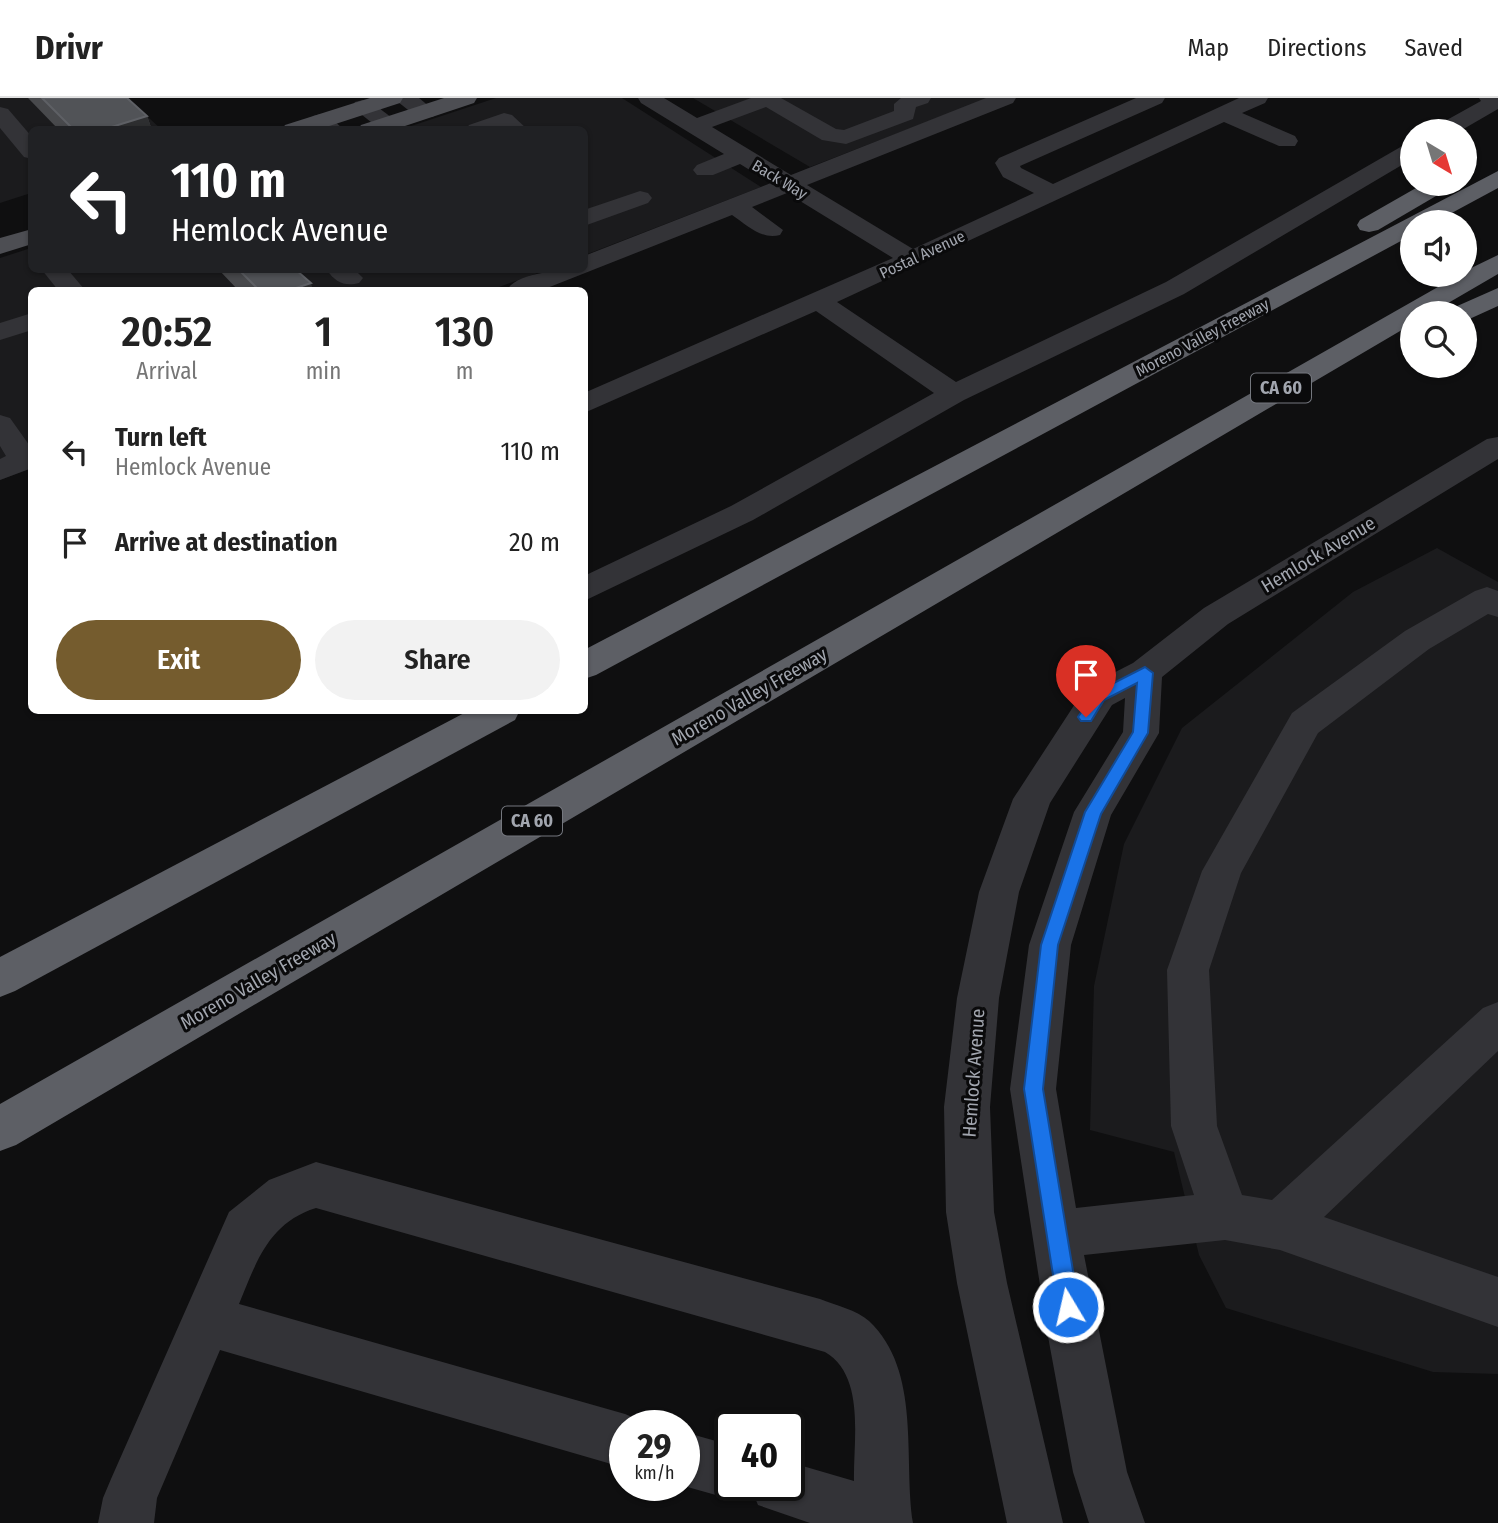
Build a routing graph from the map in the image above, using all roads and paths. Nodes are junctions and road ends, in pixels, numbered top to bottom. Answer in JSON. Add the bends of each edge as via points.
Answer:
{"nodes":[{"id":1,"x":392,"y":98,"type":"edge"},
{"id":2,"x":404,"y":98,"type":"edge"},
{"id":3,"x":466,"y":98,"type":"edge"},
{"id":4,"x":649,"y":98,"type":"edge"},
{"id":5,"x":920,"y":98,"type":"edge"},
{"id":6,"x":1005,"y":98,"type":"edge"},
{"id":7,"x":1154,"y":98,"type":"edge"},
{"id":8,"x":1254,"y":98,"type":"edge"},
{"id":9,"x":1490,"y":98,"type":"edge"},
{"id":10,"x":766,"y":99,"type":"edge"},
{"id":11,"x":363,"y":107,"type":"junction"},
{"id":12,"x":425,"y":112,"type":"junction"},
{"id":13,"x":1223,"y":113,"type":"junction"},
{"id":14,"x":0,"y":114,"type":"edge"},
{"id":15,"x":1465,"y":119,"type":"edge"},
{"id":16,"x":327,"y":125,"type":"edge"},
{"id":17,"x":384,"y":126,"type":"edge"},
{"id":18,"x":388,"y":126,"type":"edge"},
{"id":19,"x":488,"y":126,"type":"edge"},
{"id":20,"x":512,"y":126,"type":"edge"},
{"id":21,"x":695,"y":126,"type":"junction"},
{"id":22,"x":1287,"y":141,"type":"dead end"},
{"id":23,"x":28,"y":147,"type":"edge"},
{"id":24,"x":742,"y":155,"type":"junction"},
{"id":25,"x":1400,"y":157,"type":"edge"},
{"id":26,"x":705,"y":170,"type":"dead end"},
{"id":27,"x":1498,"y":178,"type":"edge"},
{"id":28,"x":788,"y":183,"type":"junction"},
{"id":29,"x":1053,"y":193,"type":"junction"},
{"id":30,"x":1420,"y":196,"type":"edge"},
{"id":31,"x":640,"y":198,"type":"dead end"},
{"id":32,"x":733,"y":205,"type":"junction"},
{"id":33,"x":1439,"y":210,"type":"edge"},
{"id":34,"x":588,"y":218,"type":"edge"},
{"id":35,"x":771,"y":230,"type":"dead end"},
{"id":36,"x":1400,"y":231,"type":"edge"},
{"id":37,"x":28,"y":239,"type":"edge"},
{"id":38,"x":0,"y":246,"type":"edge"},
{"id":39,"x":912,"y":259,"type":"junction"},
{"id":40,"x":588,"y":263,"type":"edge"},
{"id":41,"x":1498,"y":263,"type":"edge"},
{"id":42,"x":58,"y":273,"type":"edge"},
{"id":43,"x":564,"y":273,"type":"edge"},
{"id":44,"x":69,"y":287,"type":"edge"},
{"id":45,"x":528,"y":287,"type":"edge"},
{"id":46,"x":1498,"y":296,"type":"edge"},
{"id":47,"x":818,"y":301,"type":"junction"},
{"id":48,"x":1477,"y":306,"type":"edge"},
{"id":49,"x":28,"y":322,"type":"edge"},
{"id":50,"x":0,"y":332,"type":"edge"},
{"id":51,"x":1400,"y":345,"type":"edge"},
{"id":52,"x":954,"y":394,"type":"junction"},
{"id":53,"x":588,"y":402,"type":"edge"},
{"id":54,"x":0,"y":424,"type":"edge"},
{"id":55,"x":1498,"y":446,"type":"edge"},
{"id":56,"x":981,"y":455,"type":"junction"},
{"id":57,"x":0,"y":470,"type":"edge"},
{"id":58,"x":1065,"y":514,"type":"junction"},
{"id":59,"x":588,"y":588,"type":"edge"},
{"id":60,"x":1498,"y":605,"type":"edge"},
{"id":61,"x":588,"y":664,"type":"edge"},
{"id":62,"x":1145,"y":673,"type":"junction"},
{"id":63,"x":495,"y":714,"type":"edge"},
{"id":64,"x":0,"y":978,"type":"edge"},
{"id":65,"x":1498,"y":1022,"type":"edge"},
{"id":66,"x":0,"y":1129,"type":"edge"},
{"id":67,"x":1225,"y":1216,"type":"junction"},
{"id":68,"x":1280,"y":1226,"type":"junction"},
{"id":69,"x":1056,"y":1234,"type":"junction"},
{"id":70,"x":1498,"y":1302,"type":"edge"},
{"id":71,"x":208,"y":1321,"type":"junction"},
{"id":72,"x":609,"y":1436,"type":"edge"},
{"id":73,"x":805,"y":1495,"type":"edge"},
{"id":74,"x":884,"y":1520,"type":"edge"},
{"id":75,"x":126,"y":1523,"type":"edge"},
{"id":76,"x":1035,"y":1523,"type":"edge"},
{"id":77,"x":1117,"y":1523,"type":"edge"}],
"edges":[{"from":1,"to":11,"type":"main road"},
{"from":2,"to":12,"type":"street"},
{"from":3,"to":12,"type":"main road"},
{"from":4,"to":21,"type":"street","name":"Back Way"},
{"from":5,"to":10,"type":"street","via":[[905,104],[905,114],[846,137],[830,135]]},
{"from":6,"to":28,"type":"street"},
{"from":7,"to":29,"type":"street","via":[[1007,163],[1010,172]]},
{"from":8,"to":13,"type":"street","name":"Postal Avenue"},
{"from":9,"to":15,"type":"street","via":[[1497,101]]},
{"from":10,"to":21,"type":"street"},
{"from":11,"to":16,"type":"main road"},
{"from":11,"to":17,"type":"street"},
{"from":12,"to":18,"type":"main road"},
{"from":13,"to":22,"type":"street"},
{"from":13,"to":29,"type":"street","name":"Postal Avenue"},
{"from":14,"to":23,"type":"street"},
{"from":19,"to":20,"type":"street","via":[[504,120]]},
{"from":21,"to":24,"type":"street","name":"Back Way"},
{"from":24,"to":26,"type":"street"},
{"from":24,"to":28,"type":"street","name":"Back Way"},
{"from":25,"to":52,"type":"street","via":[[1175,288]]},
{"from":27,"to":33,"type":"highway"},
{"from":28,"to":32,"type":"street"},
{"from":28,"to":39,"type":"street","name":"Back Way"},
{"from":29,"to":39,"type":"street","name":"Postal Avenue"},
{"from":30,"to":56,"type":"highway"},
{"from":31,"to":34,"type":"street"},
{"from":32,"to":35,"type":"street"},
{"from":32,"to":40,"type":"street"},
{"from":36,"to":56,"type":"highway","name":"Moreno Valley Freeway"},
{"from":37,"to":38,"type":"main road"},
{"from":39,"to":47,"type":"street","name":"Postal Avenue"},
{"from":41,"to":58,"type":"highway","name":"Moreno Valley Freeway","number":"CA 60"},
{"from":42,"to":44,"type":"street"},
{"from":43,"to":45,"type":"street"},
{"from":46,"to":48,"type":"highway"},
{"from":47,"to":52,"type":"street"},
{"from":47,"to":53,"type":"street","name":"Postal Avenue"},
{"from":49,"to":50,"type":"street"},
{"from":51,"to":58,"type":"highway"},
{"from":52,"to":59,"type":"street","via":[[742,513]]},
{"from":54,"to":57,"type":"street","via":[[24,460]]},
{"from":55,"to":62,"type":"street","name":"Hemlock Avenue","via":[[1216,616]]},
{"from":56,"to":61,"type":"highway","name":"Moreno Valley Freeway"},
{"from":58,"to":66,"type":"highway","name":"Moreno Valley Freeway","number":"CA 60"},
{"from":60,"to":67,"type":"street","via":[[1487,598],[1417,640],[1305,723],[1222,871],[1188,970],[1194,1126]]},
{"from":62,"to":69,"type":"street","via":[[1141,733],[1093,812],[1049,945],[1033,1089]]},
{"from":62,"to":76,"type":"street","name":"Hemlock Avenue","via":[[1099,696],[1032,799],[999,892],[978,998],[967,1107],[970,1212]]},
{"from":63,"to":64,"type":"highway"},
{"from":65,"to":68,"type":"street"},
{"from":67,"to":68,"type":"street"},
{"from":67,"to":69,"type":"street"},
{"from":68,"to":70,"type":"street"},
{"from":69,"to":77,"type":"street","via":[[1100,1472]]},
{"from":71,"to":72,"type":"street"},
{"from":71,"to":74,"type":"street","via":[[246,1229],[292,1191],[316,1185],[820,1324],[850,1339],[870,1365],[879,1399]]},
{"from":71,"to":75,"type":"street","via":[[130,1498]]},
{"from":73,"to":74,"type":"street"}]}
